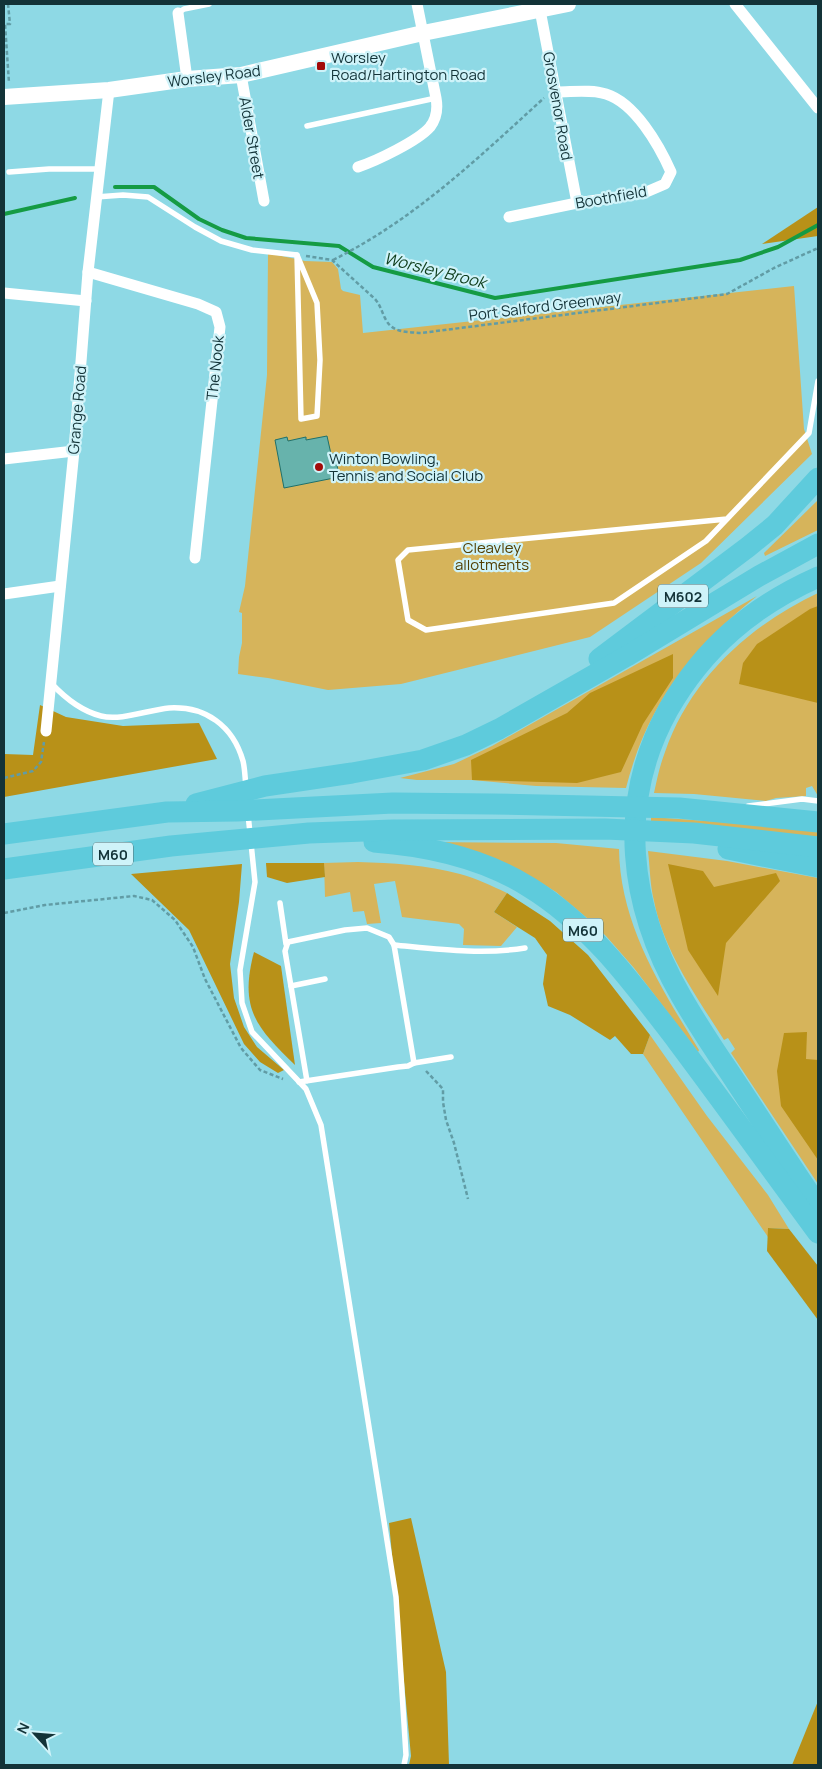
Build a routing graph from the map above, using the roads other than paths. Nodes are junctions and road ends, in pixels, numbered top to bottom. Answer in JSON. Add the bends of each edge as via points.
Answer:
{"nodes":[{"id":1,"x":209,"y":4,"type":"edge"},
{"id":2,"x":417,"y":4,"type":"edge"},
{"id":3,"x":568,"y":4,"type":"edge"},
{"id":4,"x":735,"y":4,"type":"edge"},
{"id":5,"x":540,"y":10,"type":"junction"},
{"id":6,"x":178,"y":13,"type":"joint"},
{"id":7,"x":423,"y":33,"type":"junction"},
{"id":8,"x":242,"y":75,"type":"junction"},
{"id":9,"x":187,"y":79,"type":"junction"},
{"id":10,"x":109,"y":90,"type":"junction"},
{"id":11,"x":556,"y":92,"type":"junction"},
{"id":12,"x":7,"y":97,"type":"edge"},
{"id":13,"x":436,"y":98,"type":"junction"},
{"id":14,"x":818,"y":108,"type":"edge"},
{"id":15,"x":306,"y":126,"type":"dead end"},
{"id":16,"x":358,"y":167,"type":"dead end"},
{"id":17,"x":100,"y":169,"type":"junction"},
{"id":18,"x":10,"y":172,"type":"dead end"},
{"id":19,"x":96,"y":197,"type":"junction"},
{"id":20,"x":264,"y":202,"type":"dead end"},
{"id":21,"x":577,"y":203,"type":"junction"},
{"id":22,"x":509,"y":217,"type":"dead end"},
{"id":23,"x":297,"y":254,"type":"junction"},
{"id":24,"x":88,"y":272,"type":"junction"},
{"id":25,"x":4,"y":293,"type":"edge"},
{"id":26,"x":86,"y":301,"type":"junction"},
{"id":27,"x":818,"y":381,"type":"edge"},
{"id":28,"x":74,"y":451,"type":"junction"},
{"id":29,"x":4,"y":459,"type":"edge"},
{"id":30,"x":818,"y":478,"type":"edge"},
{"id":31,"x":726,"y":519,"type":"junction"},
{"id":32,"x":818,"y":544,"type":"edge"},
{"id":33,"x":195,"y":558,"type":"dead end"},
{"id":34,"x":818,"y":576,"type":"edge"},
{"id":35,"x":60,"y":586,"type":"junction"},
{"id":36,"x":4,"y":594,"type":"edge"},
{"id":37,"x":51,"y":684,"type":"junction"},
{"id":38,"x":539,"y":705,"type":"junction"},
{"id":39,"x":46,"y":731,"type":"road end"},
{"id":40,"x":818,"y":801,"type":"edge"},
{"id":41,"x":716,"y":811,"type":"junction"},
{"id":42,"x":167,"y":812,"type":"junction"},
{"id":43,"x":818,"y":822,"type":"edge"},
{"id":44,"x":605,"y":829,"type":"junction"},
{"id":45,"x":4,"y":834,"type":"edge"},
{"id":46,"x":222,"y":841,"type":"junction"},
{"id":47,"x":818,"y":847,"type":"edge"},
{"id":48,"x":818,"y":867,"type":"edge"},
{"id":49,"x":4,"y":869,"type":"edge"},
{"id":50,"x":280,"y":903,"type":"dead end"},
{"id":51,"x":286,"y":944,"type":"junction"},
{"id":52,"x":394,"y":945,"type":"junction"},
{"id":53,"x":524,"y":948,"type":"dead end"},
{"id":54,"x":326,"y":979,"type":"dead end"},
{"id":55,"x":291,"y":986,"type":"junction"},
{"id":56,"x":451,"y":1057,"type":"dead end"},
{"id":57,"x":416,"y":1062,"type":"junction"},
{"id":58,"x":307,"y":1081,"type":"junction"},
{"id":59,"x":299,"y":1082,"type":"junction"},
{"id":60,"x":818,"y":1206,"type":"edge"},
{"id":61,"x":818,"y":1233,"type":"edge"},
{"id":62,"x":404,"y":1765,"type":"edge"}],
"edges":[{"from":1,"to":6,"type":"lane"},
{"from":2,"to":7,"type":"street"},
{"from":3,"to":5,"type":"main road","name":"Worsley Road"},
{"from":4,"to":14,"type":"street"},
{"from":5,"to":7,"type":"main road","name":"Worsley Road"},
{"from":5,"to":11,"type":"street","name":"Grosvenor Road"},
{"from":6,"to":9,"type":"street"},
{"from":7,"to":8,"type":"main road","name":"Worsley Road"},
{"from":7,"to":13,"type":"street"},
{"from":8,"to":9,"type":"main road","name":"Worsley Road"},
{"from":8,"to":20,"type":"street","name":"Alder Street"},
{"from":9,"to":10,"type":"main road","name":"Worsley Road"},
{"from":10,"to":12,"type":"main road","name":"Worsley Road"},
{"from":10,"to":17,"type":"street","name":"Grange Road"},
{"from":11,"to":21,"type":"street","name":"Grosvenor Road"},
{"from":11,"to":21,"type":"street","name":"Boothfield","via":[[607,94],[629,107],[662,152],[671,172],[665,184],[644,193]]},
{"from":13,"to":15,"type":"lane"},
{"from":13,"to":16,"type":"street","via":[[438,109],[435,118],[423,134]]},
{"from":17,"to":18,"type":"lane"},
{"from":17,"to":19,"type":"street","name":"Grange Road"},
{"from":19,"to":23,"type":"lane","via":[[148,197],[221,241],[252,250]]},
{"from":19,"to":24,"type":"street","name":"Grange Road"},
{"from":21,"to":22,"type":"street","name":"Boothfield"},
{"from":23,"to":23,"type":"lane","via":[[317,303],[320,360],[317,416],[302,419]]},
{"from":24,"to":26,"type":"street","name":"Grange Road"},
{"from":24,"to":33,"type":"street","name":"The Nook","via":[[216,312],[220,327]]},
{"from":25,"to":26,"type":"street"},
{"from":26,"to":28,"type":"street","name":"Grange Road"},
{"from":27,"to":31,"type":"lane","via":[[809,433]]},
{"from":28,"to":29,"type":"street"},
{"from":28,"to":35,"type":"street","name":"Grange Road"},
{"from":30,"to":38,"type":"highway","number":"M602","via":[[781,518],[748,547]]},
{"from":31,"to":31,"type":"lane","via":[[706,541],[614,603],[426,630],[408,620],[398,560],[408,550]]},
{"from":32,"to":38,"type":"highway"},
{"from":34,"to":60,"type":"highway","via":[[780,595],[741,622],[685,683],[652,746],[641,784],[635,849],[639,891],[645,913],[681,995]]},
{"from":35,"to":36,"type":"street"},
{"from":35,"to":37,"type":"street","name":"Grange Road"},
{"from":37,"to":39,"type":"street","name":"Grange Road"},
{"from":37,"to":59,"type":"lane","via":[[65,698],[103,717],[170,708],[195,711],[221,723],[235,742],[243,762],[254,882],[240,970],[242,1003],[252,1032]]},
{"from":38,"to":42,"type":"highway","number":"M60","via":[[466,745],[423,760],[265,786]]},
{"from":40,"to":41,"type":"lane","via":[[772,802]]},
{"from":41,"to":42,"type":"highway","number":"M60","via":[[393,804]]},
{"from":41,"to":43,"type":"highway","number":"M60"},
{"from":42,"to":45,"type":"highway","number":"M60"},
{"from":44,"to":46,"type":"highway","number":"M60","via":[[393,830]]},
{"from":44,"to":47,"type":"highway","number":"M60","via":[[694,833]]},
{"from":44,"to":48,"type":"highway","number":"M60"},
{"from":46,"to":49,"type":"highway","number":"M60"},
{"from":46,"to":61,"type":"highway","number":"M60","via":[[333,839],[420,847],[487,865],[529,887],[599,944],[635,986]]},
{"from":50,"to":51,"type":"lane"},
{"from":51,"to":52,"type":"lane","via":[[366,928],[389,937]]},
{"from":51,"to":55,"type":"lane"},
{"from":52,"to":53,"type":"lane","via":[[502,952]]},
{"from":52,"to":57,"type":"lane"},
{"from":54,"to":55,"type":"lane"},
{"from":55,"to":58,"type":"lane"},
{"from":56,"to":57,"type":"lane"},
{"from":57,"to":58,"type":"lane","via":[[408,1066]]},
{"from":58,"to":59,"type":"lane"},
{"from":59,"to":62,"type":"lane","via":[[306,1089],[321,1125],[396,1597]]}]}
